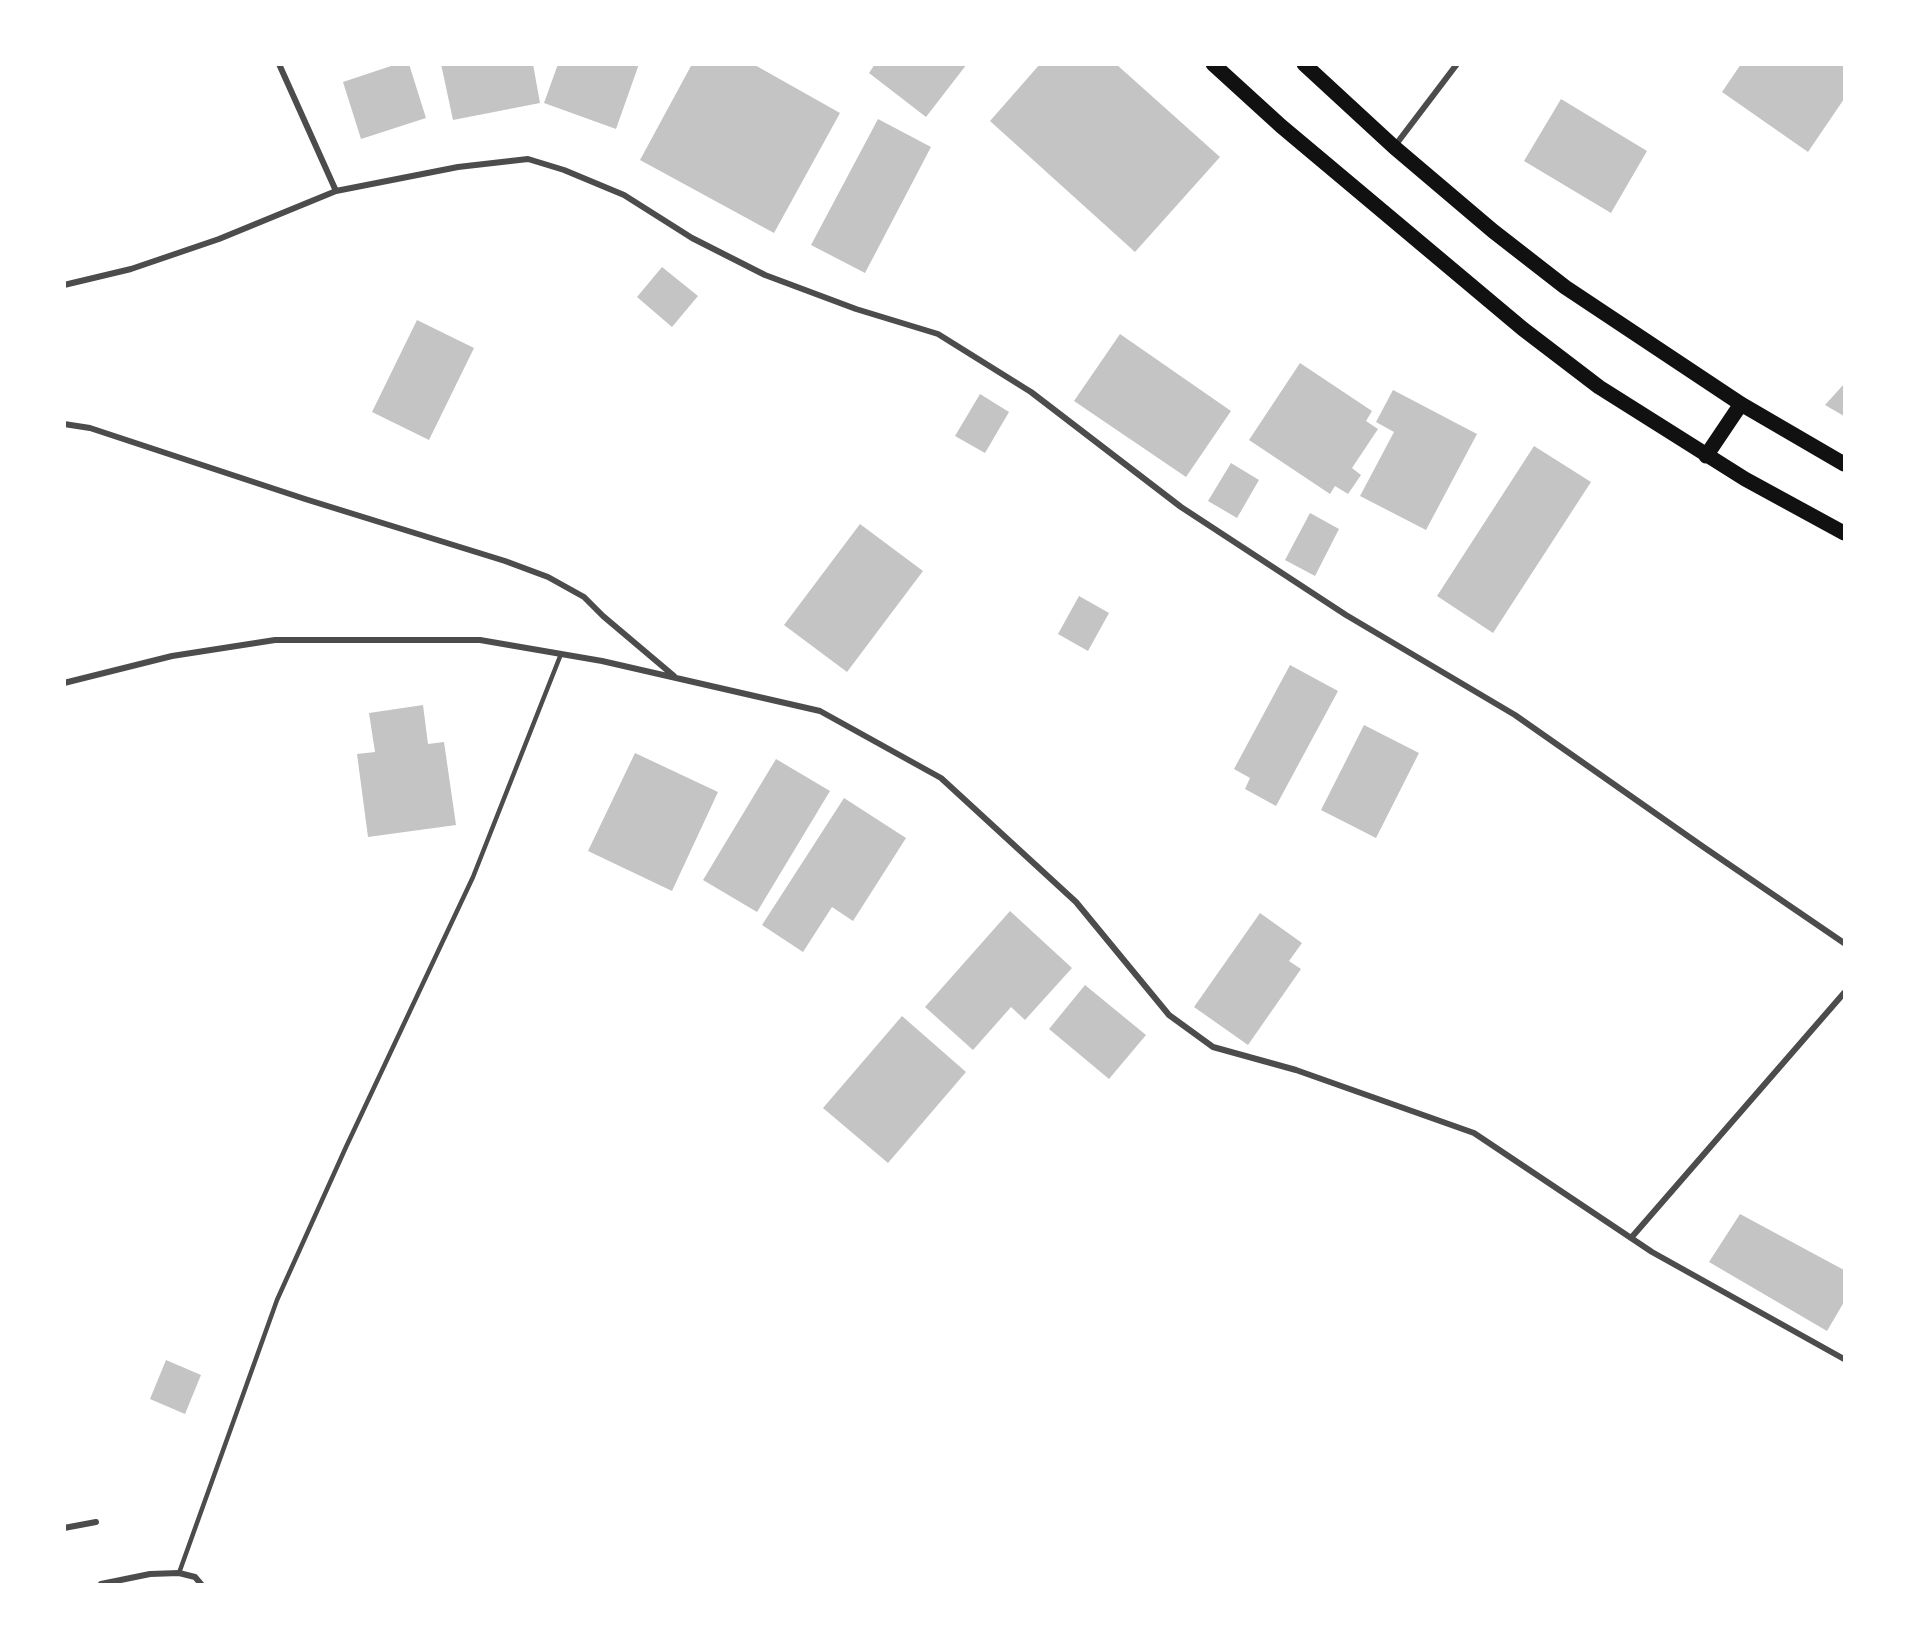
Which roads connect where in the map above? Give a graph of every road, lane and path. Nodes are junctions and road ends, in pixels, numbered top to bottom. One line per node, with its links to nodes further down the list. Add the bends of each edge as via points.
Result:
1 (279, 64): 6 (street)
2 (1213, 64): 10 (main road, via 1523,330 1599,387)
3 (1304, 64): 5 (main road)
4 (1457, 64): 5 (street)
5 (1394, 147): 8 (main road, via 1565,287)
6 (336, 191): 7 (street, via 130,270); 16 (street, via 458,167 528,159 624,195 692,238 765,274 856,309 938,334 1031,392 1181,507 1346,615 1515,715)
7 (64, 285)
8 (1741, 404): 10 (main road); 11 (main road)
9 (64, 424): 14 (street, via 90,428 548,577 584,597)
10 (1706, 456): 12 (main road)
11 (1845, 464)
12 (1845, 533)
13 (561, 654): 14 (street); 15 (street, via 480,640 275,640 172,656); 22 (lane, via 473,877 277,1300)
14 (676, 678): 18 (street, via 820,711 941,778 1076,902 1169,1014 1213,1047 1296,1070 1474,1133)
15 (64, 683)
16 (1845, 942)
17 (1845, 993): 18 (street)
18 (1631, 1238): 19 (street)
19 (1845, 1359)
20 (96, 1522): 21 (street)
21 (64, 1528)
22 (179, 1573): 23 (street, via 150,1574); 24 (street, via 195,1577)
23 (101, 1584)
24 (201, 1584)

